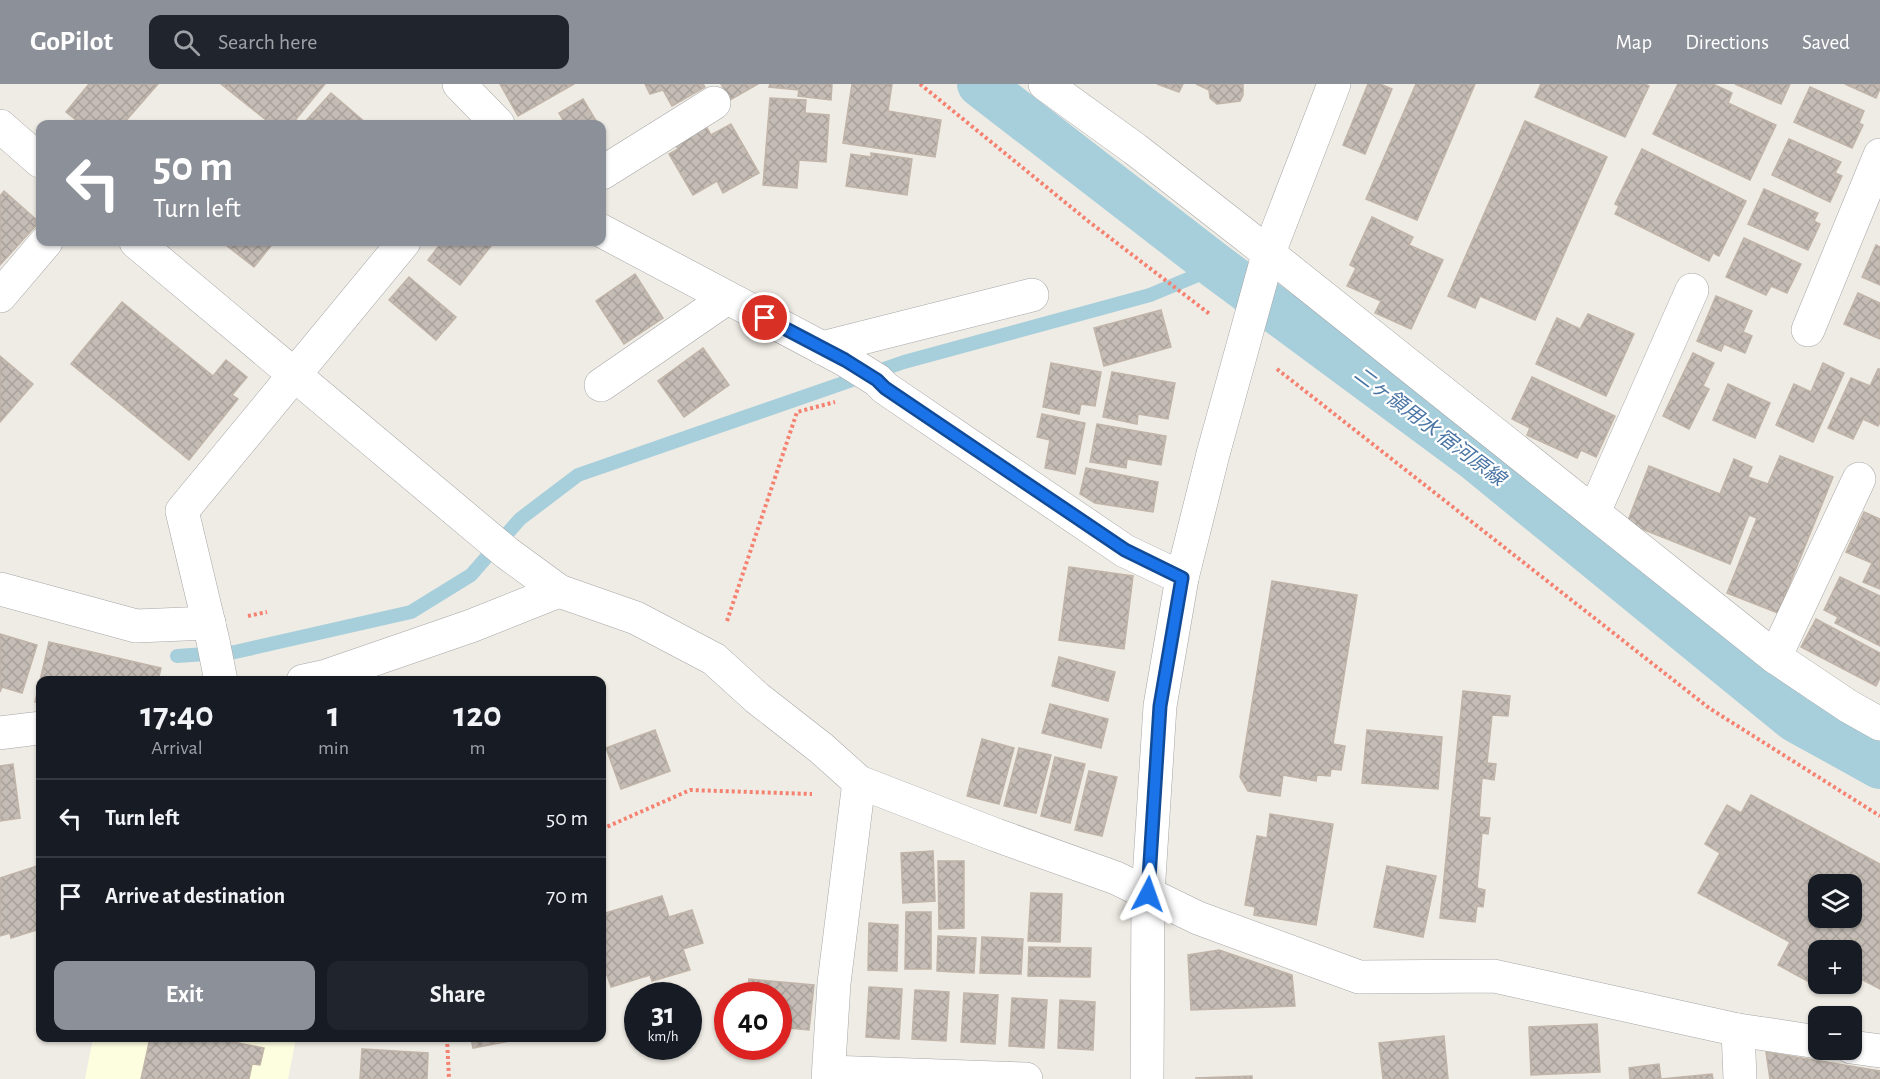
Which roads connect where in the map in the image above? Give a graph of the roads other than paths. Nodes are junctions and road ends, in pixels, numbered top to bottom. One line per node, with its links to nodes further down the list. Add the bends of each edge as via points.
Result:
1 (459, 84): 5 (street)
2 (1046, 84): 14 (street, via 1244,234)
3 (1334, 84): 14 (street)
4 (714, 104): 9 (street)
5 (494, 120)
6 (0, 126): 8 (street)
7 (1880, 155): 19 (street)
8 (36, 158)
9 (606, 171)
10 (606, 233): 18 (street)
11 (43, 246): 17 (street)
12 (141, 246): 21 (street)
13 (401, 246): 21 (street)
14 (1266, 263): 24 (street); 25 (street)
15 (1692, 290): 24 (street)
16 (1032, 295): 20 (street)
17 (0, 296)
18 (727, 298): 20 (street); 22 (street)
19 (1808, 330)
20 (834, 354): 25 (street, via 1125,550)
21 (293, 374): 27 (street); 28 (street, via 182,510)
22 (601, 385)
23 (1859, 479): 29 (street)
24 (1594, 512): 29 (street)
25 (1182, 578): 35 (street, via 1160,706)
26 (0, 589): 28 (street)
27 (559, 591): 30 (street); 34 (street, via 636,618 714,659)
28 (215, 651)
29 (1775, 657): 31 (street)
30 (326, 676)
31 (1880, 724)
32 (36, 728): 33 (street)
33 (0, 733)
34 (859, 782): 35 (street, via 1116,878); 40 (street, via 834,983)
35 (1148, 894): 36 (street, via 1198,918 1359,977 1494,976); 42 (street)
36 (1738, 1030): 37 (street); 43 (street)
37 (1808, 1040)
38 (1862, 1049): 39 (street)
39 (1880, 1051)
40 (829, 1076): 41 (street)
41 (1026, 1079)
42 (1147, 1079)
43 (1740, 1079)

